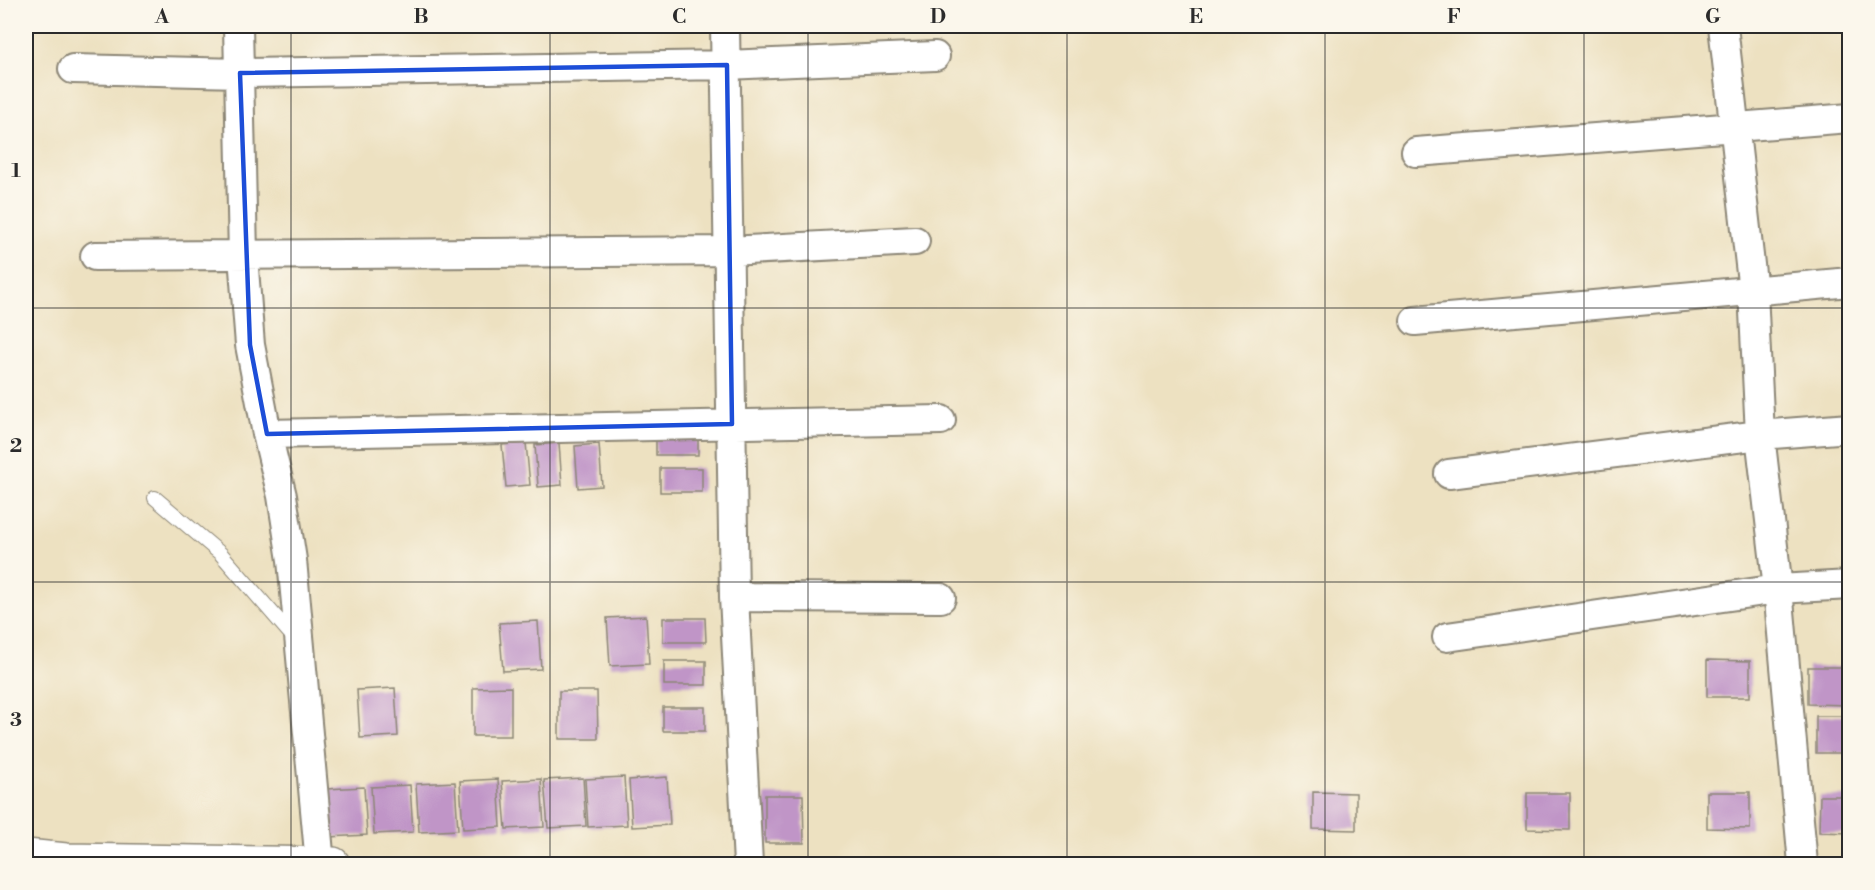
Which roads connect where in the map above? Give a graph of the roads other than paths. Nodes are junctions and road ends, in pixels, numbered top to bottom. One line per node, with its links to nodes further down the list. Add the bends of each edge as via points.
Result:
1 (238, 26): 7 (street)
2 (725, 26): 5 (street)
3 (1723, 26): 9 (street)
4 (935, 56): 5 (street)
5 (727, 65): 7 (street); 12 (street)
6 (73, 69): 7 (street)
7 (240, 73): 14 (street)
8 (1850, 118): 9 (street)
9 (1733, 127): 10 (street); 16 (street)
10 (1416, 152)
11 (915, 241): 12 (street)
12 (729, 251): 14 (street); 19 (street)
13 (95, 256): 14 (street)
14 (243, 256): 21 (street, via 250,345)
15 (1850, 282): 16 (street)
16 (1753, 291): 17 (street); 22 (street)
17 (1415, 321)
18 (941, 420): 19 (street)
19 (732, 424): 21 (street); 27 (street)
20 (1850, 428): 22 (street)
21 (267, 434): 30 (street, via 282,496)
22 (1760, 435): 23 (street); 26 (street)
23 (1449, 474)
24 (155, 498): 30 (lane, via 221,554)
25 (1850, 585): 26 (street)
26 (1778, 590): 29 (street); 35 (street)
27 (734, 597): 28 (street); 34 (street)
28 (941, 598)
29 (1446, 637)
30 (300, 644): 32 (street)
31 (31, 859): 32 (street)
32 (320, 864): 33 (street)
33 (333, 864)
34 (748, 864)
35 (1803, 864)

